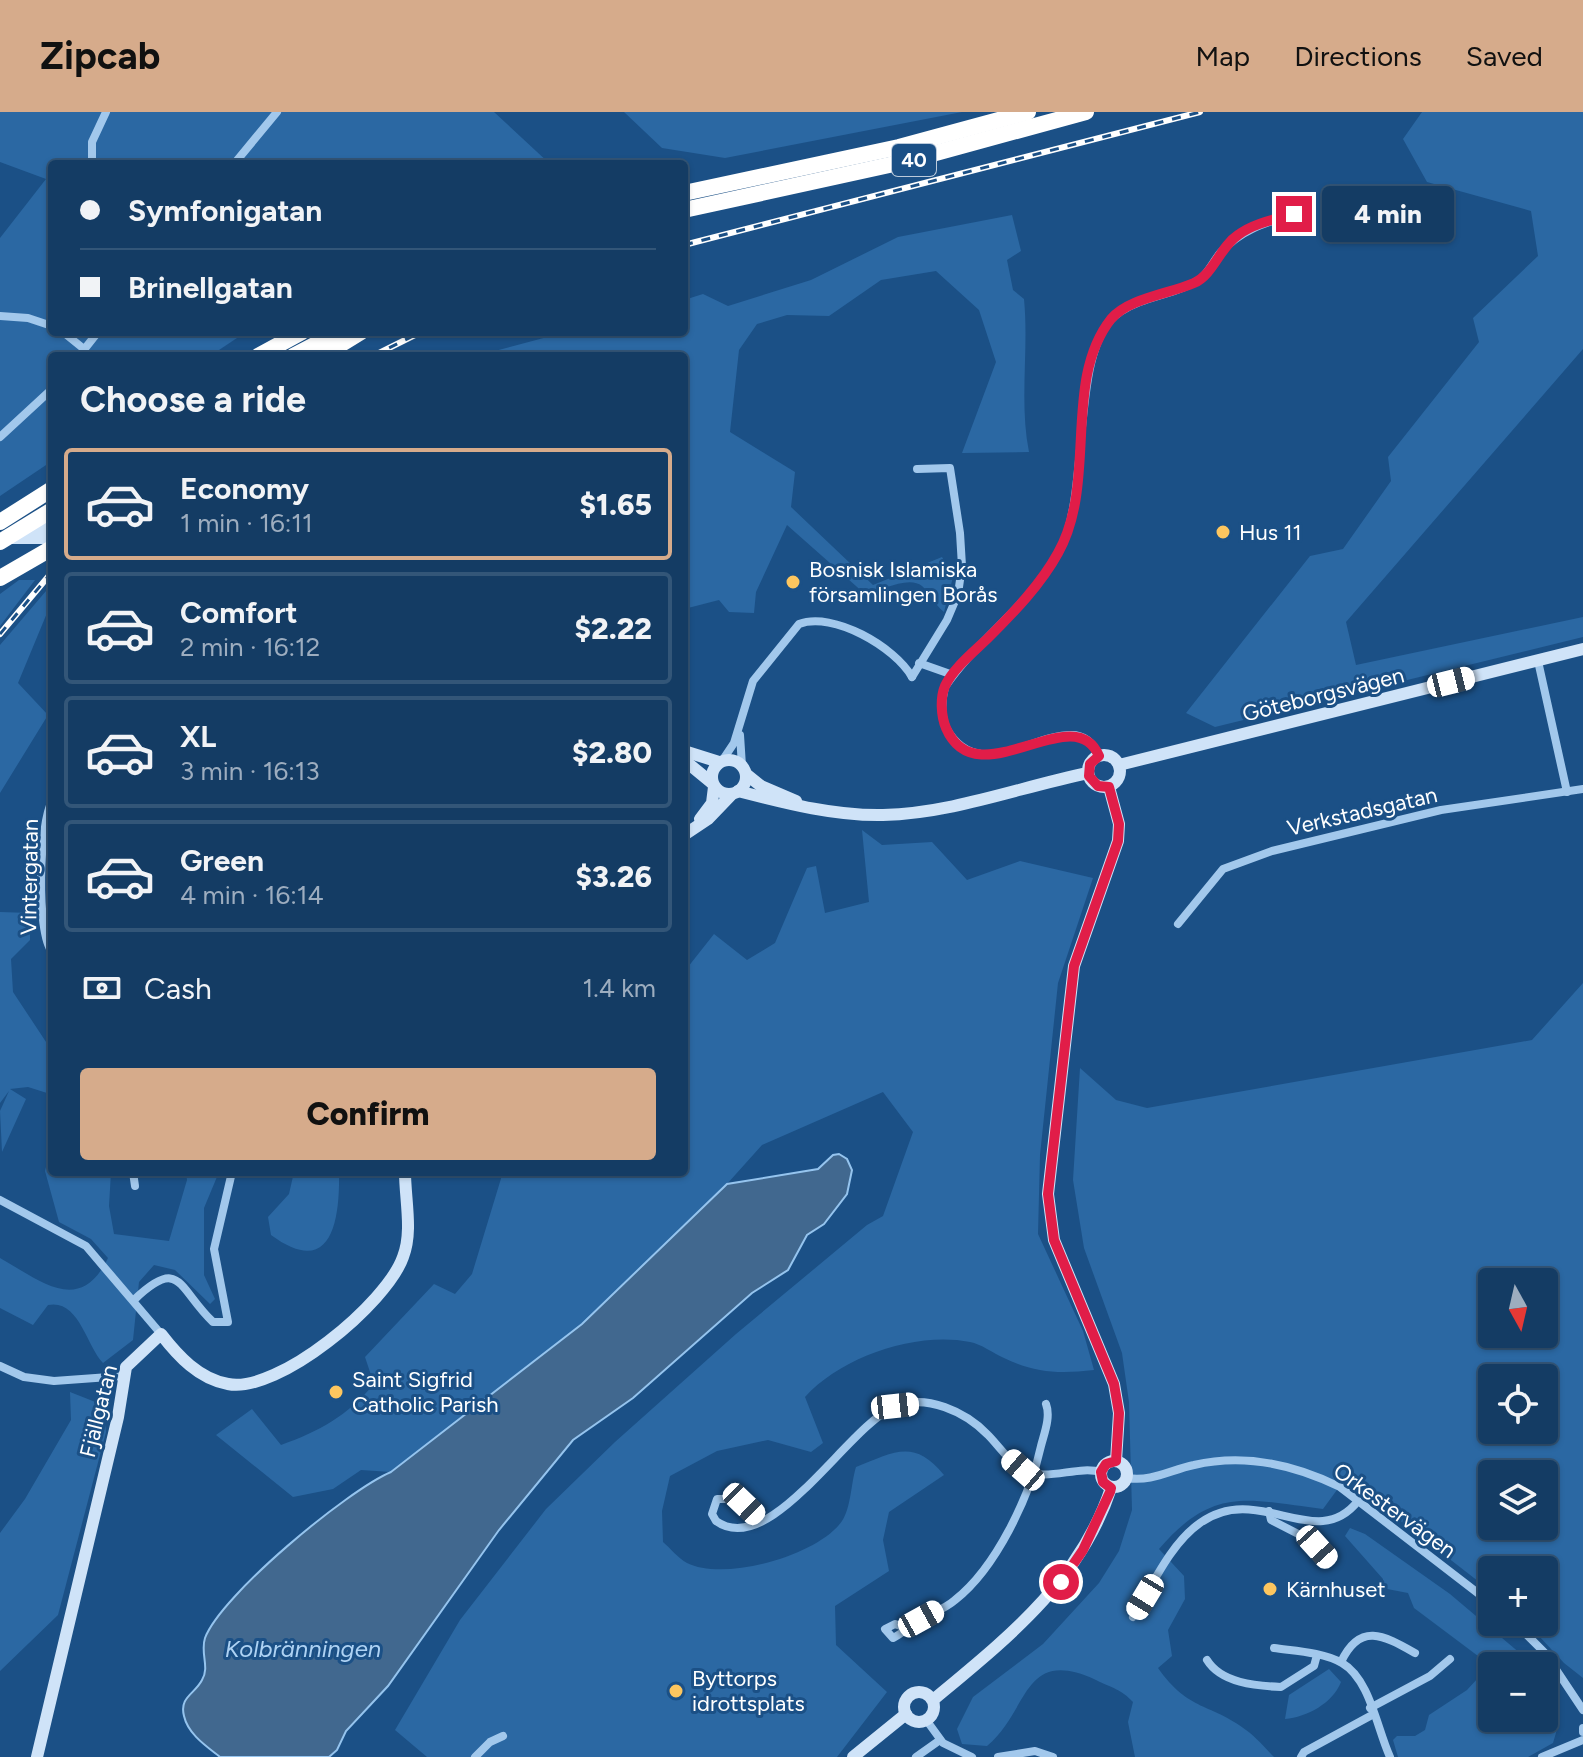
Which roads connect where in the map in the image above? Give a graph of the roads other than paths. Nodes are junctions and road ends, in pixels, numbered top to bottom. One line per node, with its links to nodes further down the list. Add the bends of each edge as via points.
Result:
1 (106, 112): 5 (street, via 92,142)
2 (277, 112): 6 (street)
3 (1028, 112): 7 (highway, 40, via 899,147)
4 (1086, 112): 8 (highway, 40, via 903,162)
5 (92, 160)
6 (237, 160)
7 (688, 192)
8 (688, 209)
9 (1294, 214): 36 (street, via 1236,236 1205,276 1111,320 1085,389 1076,508 1062,545 1041,579)
10 (0, 316): 11 (street)
11 (48, 325)
12 (67, 336): 17 (street)
13 (95, 336): 18 (street)
14 (295, 336): 19 (highway)
15 (331, 336): 20 (highway)
16 (354, 336): 21 (highway)
17 (81, 352)
18 (83, 352)
19 (265, 352)
20 (301, 352)
21 (328, 352)
22 (48, 393): 23 (street)
23 (0, 437)
24 (917, 469): 35 (street, via 950,468 962,566 955,603)
25 (48, 492): 27 (highway)
26 (48, 512): 30 (highway)
27 (0, 522)
28 (0, 528): 29 (street)
29 (48, 528)
30 (0, 540): 31 (street)
31 (48, 541): 32 (highway)
32 (0, 578)
33 (1583, 649): 34 (street, Göteborgsvägen)
34 (1538, 661): 42 (street, Göteborgsvägen); 48 (street)
35 (919, 663): 36 (street); 37 (street, via 912,677 904,663 842,628 799,624 753,681)
36 (953, 675): 39 (street, via 945,687 942,710 947,729 965,749 997,754 1070,735 1090,742)
37 (741, 725): 40 (street); 43 (street)
38 (688, 752): 40 (street)
39 (1099, 756): 42 (street, via 1113,757); 44 (street, via 1091,761)
40 (721, 762): 43 (street, via 733,760); 45 (street, via 712,772)
41 (688, 763): 45 (street)
42 (1119, 765): 46 (street, via 1118,779)
43 (744, 770): 49 (street, via 745,782); 50 (street, via 761,786)
44 (1088, 773): 46 (street, via 1095,785); 50 (street, via 909,813 859,814)
45 (713, 785): 49 (street, via 724,794); 52 (street, via 712,803)
46 (1109, 787): 65 (street, via 1118,841 1074,966 1048,1194 1054,1240 1114,1384 1119,1413)
47 (1583, 789): 48 (street, Verkstadsgatan)
48 (1567, 792): 53 (street, Verkstadsgatan, via 1441,810 1272,851 1223,869)
49 (735, 793): 50 (street); 52 (street)
50 (810, 807)
51 (48, 813): 54 (street, Vintergatan, via 43,930)
52 (688, 832)
53 (1178, 924)
54 (48, 942)
55 (134, 1176): 58 (street)
56 (231, 1176): 60 (street, via 214,1249 228,1322 213,1322 179,1283 167,1277)
57 (405, 1176): 61 (street, via 407,1234 402,1261 357,1314 287,1369 256,1384 228,1385 200,1373)
58 (135, 1186)
59 (0, 1200): 60 (street, via 86,1246)
60 (134, 1300): 61 (street)
61 (161, 1334): 63 (street, Fjällgatan, via 133,1357)
62 (0, 1366): 63 (street, via 24,1377 54,1381)
63 (123, 1376): 93 (street, Fjällgatan, via 118,1417)
64 (1046, 1404): 67 (street)
65 (1116, 1461): 66 (street); 68 (street, via 1124,1466)
66 (1101, 1472): 67 (street); 69 (street)
67 (1034, 1473): 72 (street, via 1023,1470 970,1419 944,1406 895,1406 857,1435 806,1489); 76 (street, via 1011,1524 972,1582 955,1601)
68 (1127, 1478): 69 (street); 70 (street, Orkestervägen, via 1150,1478 1223,1461 1273,1462 1312,1474)
69 (1111, 1488): 84 (street, via 1092,1533 1061,1582 1003,1644)
70 (1358, 1501): 71 (street, via 1343,1516 1320,1524); 74 (street, Orkestervägen)
71 (1269, 1511): 73 (street, via 1271,1520 1306,1538); 75 (street, via 1234,1509 1199,1523 1177,1547)
72 (762, 1521): 72 (street, via 735,1499 717,1499 713,1505 716,1521 725,1528 745,1530)
73 (1328, 1559)
74 (1478, 1593)
75 (1133, 1617)
76 (906, 1628)
77 (1528, 1636): 85 (street)
78 (1274, 1648): 80 (street)
79 (1415, 1653): 83 (street, via 1376,1635 1365,1636 1348,1648)
80 (1317, 1655): 82 (street, via 1314,1666 1281,1687 1220,1675); 83 (street)
81 (1450, 1659): 86 (street)
82 (1207, 1660)
83 (1341, 1662): 86 (street, via 1358,1680)
84 (933, 1700): 87 (street, via 924,1693 911,1695); 88 (street, via 934,1712)
85 (1583, 1710)
86 (1371, 1711): 99 (street); 100 (street)
87 (906, 1714): 88 (street, via 916,1722); 94 (street)
88 (927, 1721): 90 (street)
89 (503, 1736): 92 (street)
90 (940, 1740): 95 (street); 96 (street)
91 (1583, 1740): 101 (street)
92 (479, 1755)
93 (37, 1757)
94 (853, 1757)
95 (916, 1757)
96 (972, 1757)
97 (998, 1757): 98 (street, via 1035,1751)
98 (1053, 1757)
99 (1301, 1757)
100 (1390, 1757)
101 (1542, 1757)

